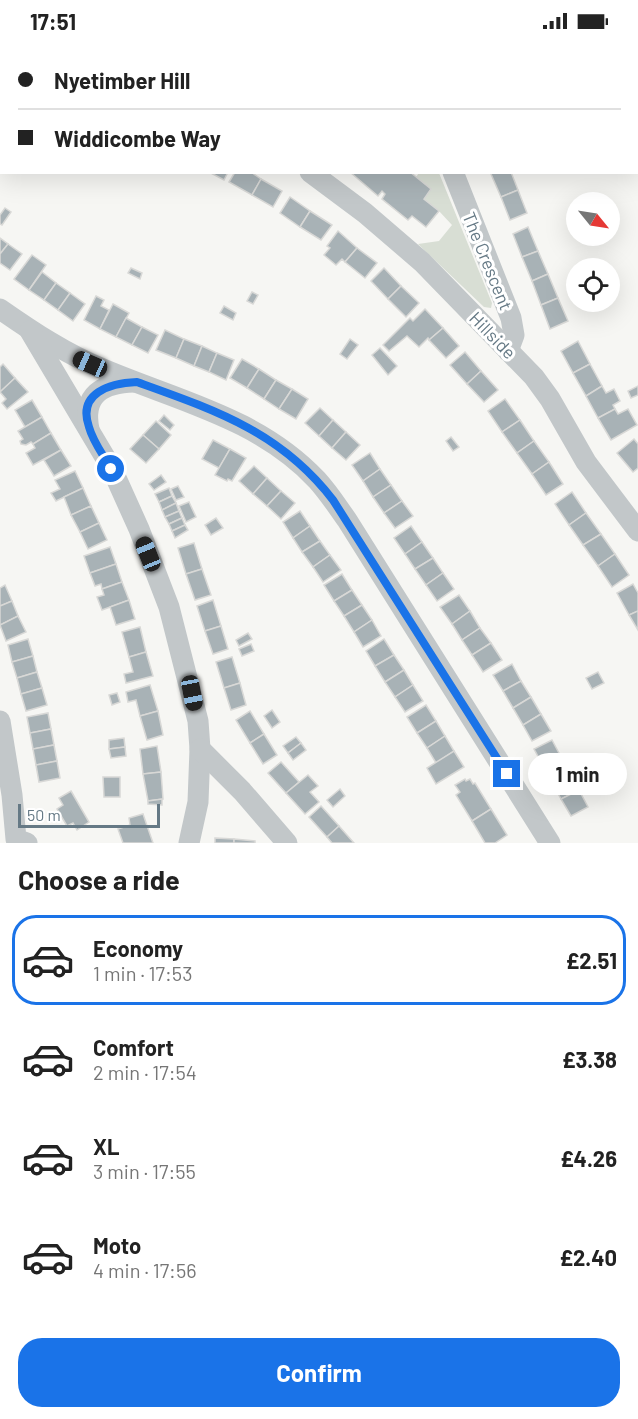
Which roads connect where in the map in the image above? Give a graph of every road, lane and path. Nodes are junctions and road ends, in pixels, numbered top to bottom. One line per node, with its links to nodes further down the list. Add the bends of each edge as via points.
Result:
1 (313, 174): 5 (street, Hillside, via 422,262)
2 (454, 174): 5 (street, The Crescent, via 511,318 514,335)
3 (0, 309): 4 (street)
4 (28, 328): 6 (street, via 78,358); 7 (street)
5 (508, 351): 8 (street, Hillside, via 550,399 586,462)
6 (137, 382): 7 (street, via 111,385 96,394 87,410); 16 (street, via 246,426 280,446 318,481)
7 (89, 429): 10 (street, via 124,496 170,608 192,693)
8 (638, 531)
9 (0, 721): 11 (street)
10 (200, 749): 14 (street, via 198,802); 15 (street)
11 (6, 754): 12 (street, via 6,778); 13 (street)
12 (0, 794)
13 (15, 839)
14 (189, 843)
15 (287, 843)
16 (550, 843)

